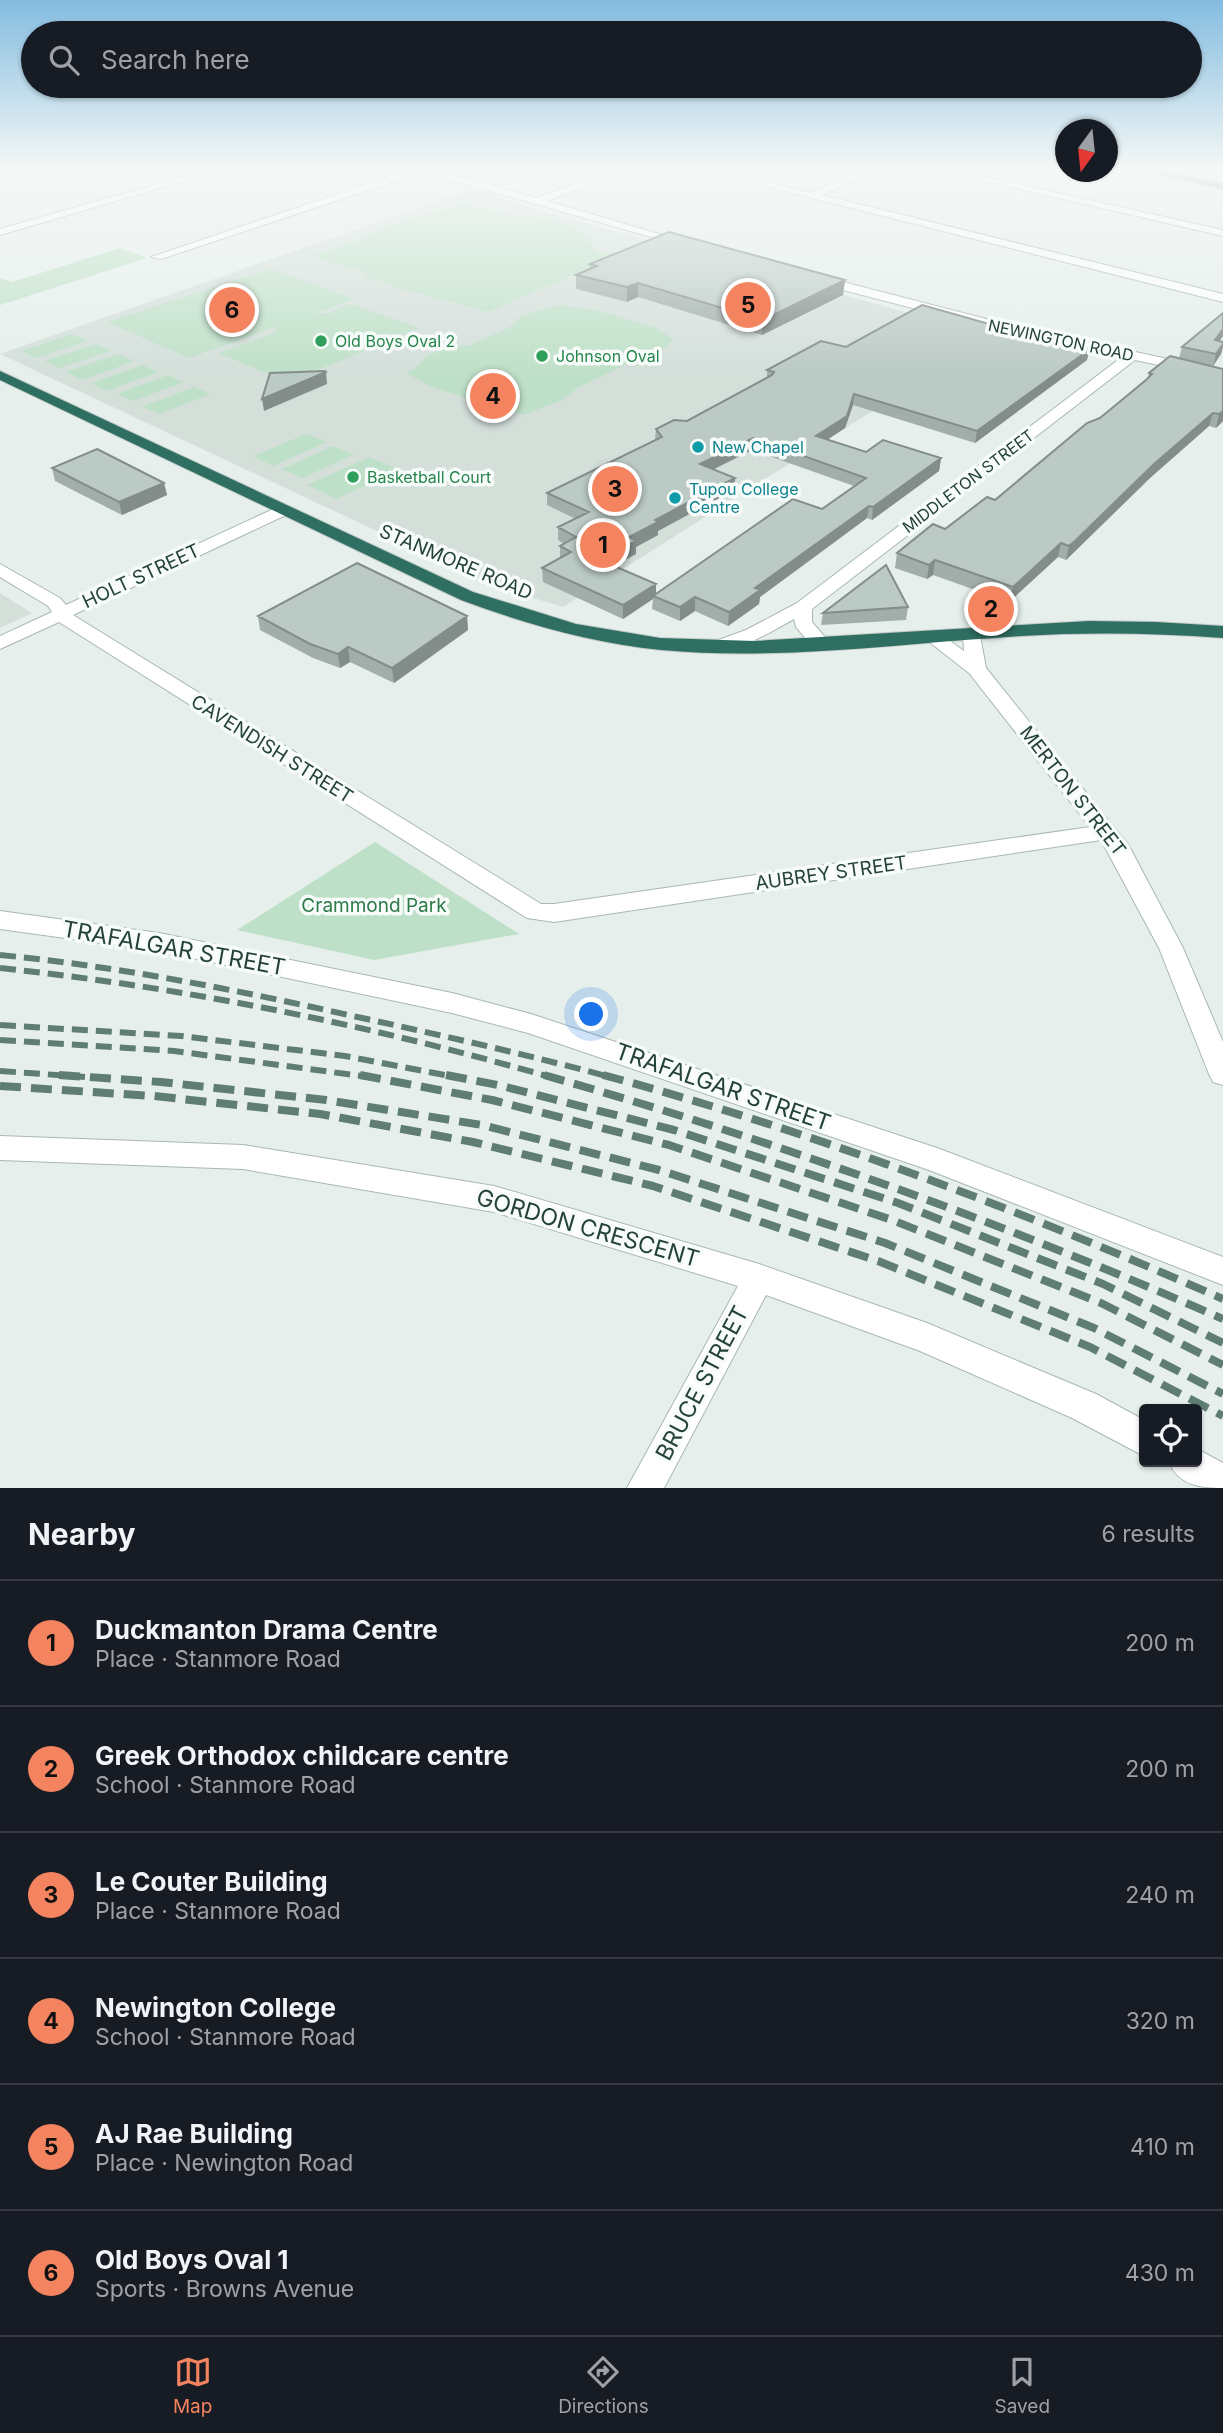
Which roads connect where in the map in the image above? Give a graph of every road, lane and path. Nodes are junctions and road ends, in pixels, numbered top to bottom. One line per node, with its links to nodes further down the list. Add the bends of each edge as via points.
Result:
1 (218, 236): 5 (street)
2 (660, 236): 4 (street)
3 (975, 236): 7 (street)
4 (697, 247)
5 (157, 257)
6 (802, 275): 8 (street, NEWINGTON ROAD, via 1001,327)
7 (1223, 298)
8 (1133, 355): 10 (street, NEWINGTON ROAD); 13 (street, MIDDLETON STREET)
9 (0, 375): 11 (highway, STANMORE ROAD)
10 (1223, 375)
11 (282, 510): 14 (street, HOLT STREET); 20 (highway, STANMORE ROAD, via 467,596 524,617 611,638)
12 (0, 569): 14 (street, CAVENDISH STREET, via 54,602)
13 (803, 607): 19 (street, via 803,623); 20 (street, MIDDLETON STREET)
14 (63, 613): 18 (street, HOLT STREET); 23 (street, CAVENDISH STREET, via 68,621 524,907)
15 (1223, 632): 16 (highway, STANMORE ROAD, via 1107,625)
16 (972, 634): 17 (highway, STANMORE ROAD); 21 (street)
17 (932, 637): 19 (highway, STANMORE ROAD); 21 (street, MERTON STREET)
18 (0, 643)
19 (820, 643): 20 (highway, STANMORE ROAD)
20 (718, 647)
21 (976, 669): 22 (street, MERTON STREET)
22 (1107, 832): 23 (street, AUBREY STREET); 25 (street, MERTON STREET, via 1129,864 1171,948)
23 (554, 914)
24 (0, 920): 27 (street, TRAFALGAR STREET, via 159,942 531,1024 937,1160)
25 (1223, 1074)
26 (0, 1147): 28 (street, GORDON CRESCENT, via 243,1157 481,1197)
27 (1223, 1271)
28 (759, 1278): 29 (street, GORDON CRESCENT, via 927,1338 1084,1406); 32 (street, BRUCE STREET)
29 (1139, 1436)
30 (1194, 1467): 31 (street)
31 (1223, 1482)
32 (645, 1488)

